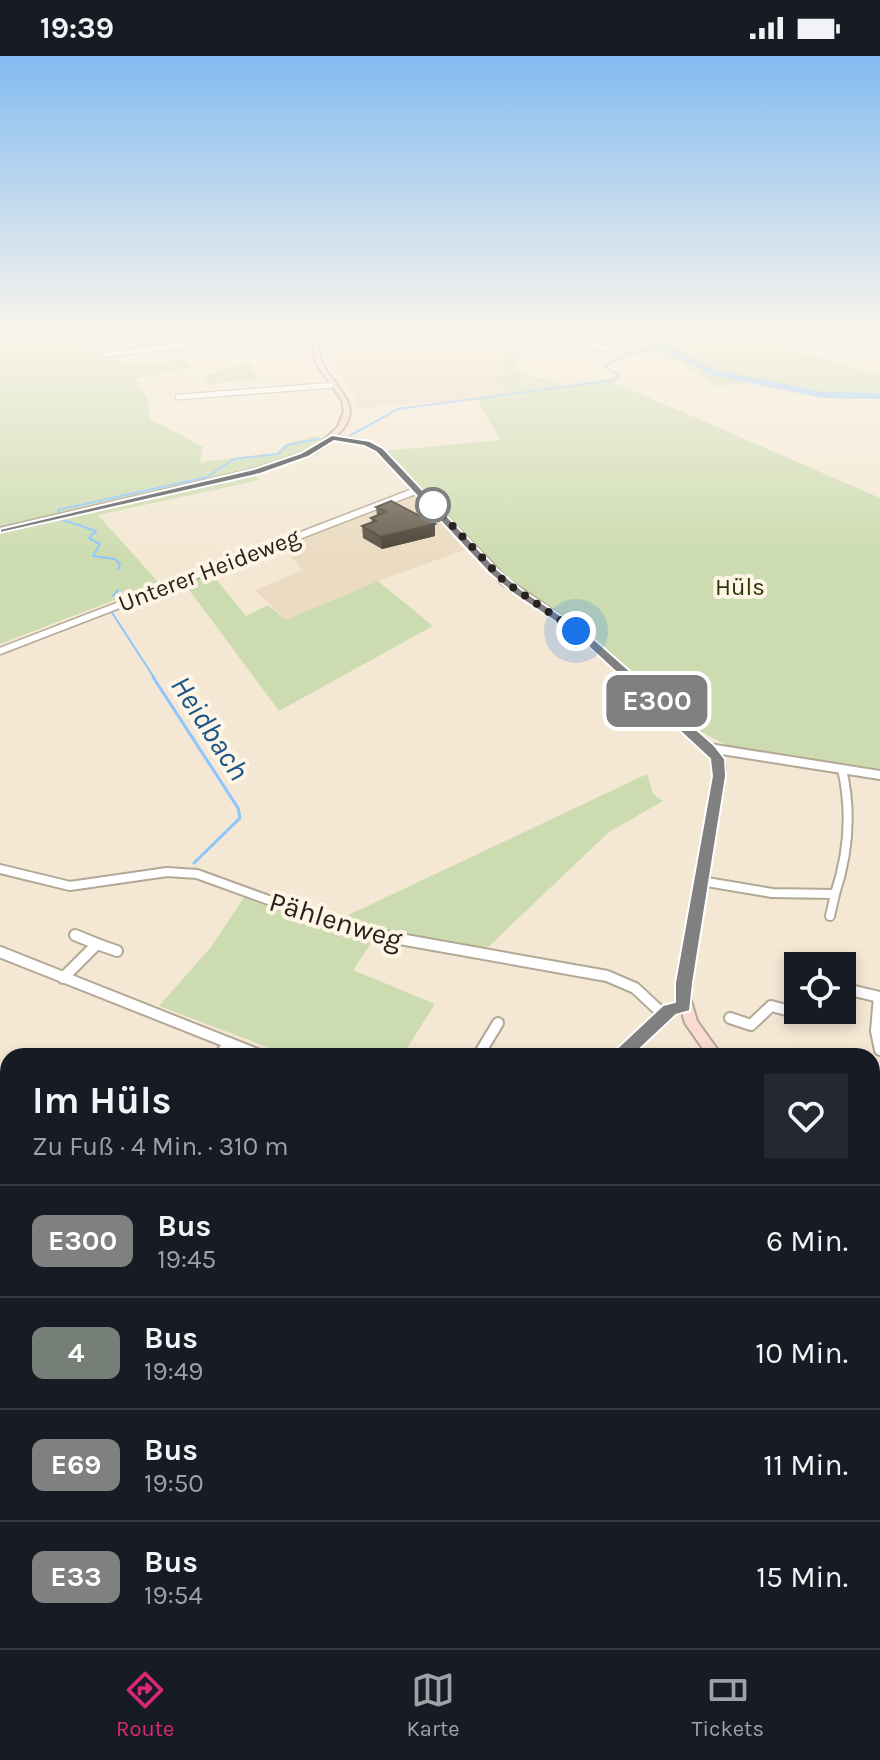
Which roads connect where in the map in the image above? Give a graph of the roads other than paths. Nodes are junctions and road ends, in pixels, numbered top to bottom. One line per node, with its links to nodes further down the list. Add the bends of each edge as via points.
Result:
1 (345, 407): 2 (main road, via 344,424)
2 (332, 437): 3 (main road, via 376,448); 4 (main road, via 314,451 276,466)
3 (418, 490): 5 (street, Unterer Heideweg); 6 (main road, via 504,581 582,635)
4 (0, 530)
5 (0, 651)
6 (709, 748): 7 (street); 10 (main road, via 720,767)
7 (842, 769): 8 (street); 11 (street, via 850,827)
8 (880, 775)
9 (0, 869): 21 (street, Pählenweg, via 70,885 155,873 197,874 355,931 607,976 635,988)
10 (701, 881): 11 (street, via 772,893); 19 (main road)
11 (835, 894): 12 (street)
12 (830, 916)
13 (75, 935): 14 (street)
14 (97, 944): 15 (street); 17 (street)
15 (117, 951)
16 (0, 952): 17 (street)
17 (63, 978): 24 (street)
18 (856, 991): 30 (street, via 879,997)
19 (684, 1006): 21 (street); 29 (main road)
20 (784, 1009): 22 (street, via 771,1006 751,1025)
21 (664, 1015): 28 (street)
22 (730, 1018)
23 (498, 1023): 27 (street)
24 (229, 1043): 25 (street); 26 (street)
25 (225, 1048)
26 (242, 1048)
27 (483, 1048)
28 (629, 1048)
29 (708, 1048)
30 (880, 1048)

